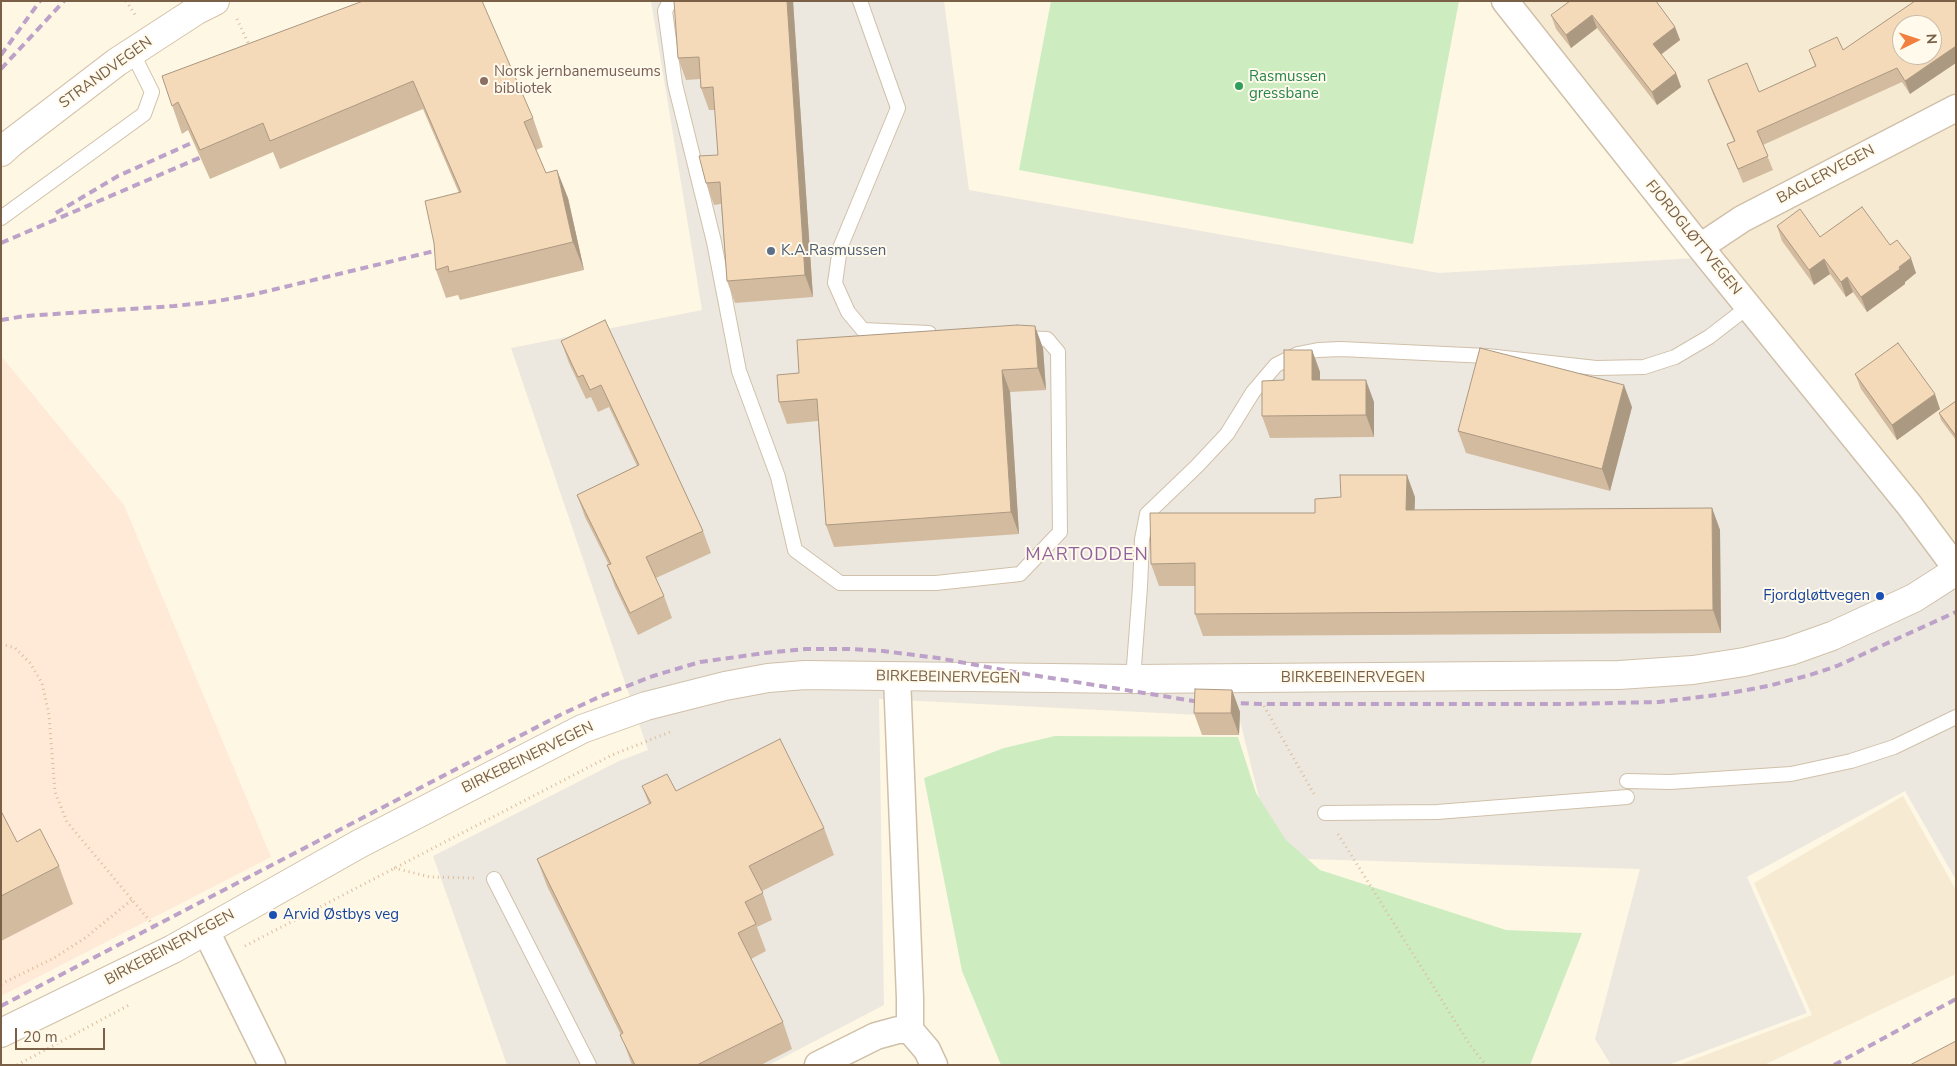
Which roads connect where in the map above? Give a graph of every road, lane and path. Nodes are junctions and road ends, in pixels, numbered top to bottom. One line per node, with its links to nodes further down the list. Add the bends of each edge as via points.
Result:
1 (126, 1): 6 (path)
2 (215, 1): 8 (street, STRANDVEGEN)
3 (670, 1): 16 (lane, via 665,11 674,84 714,242 739,371 778,477 795,550 840,583 936,583 1020,574 1060,532 1060,384 1058,352 1047,339)
4 (860, 1): 15 (lane, via 898,108 840,248 835,283 848,312 863,330)
5 (1505, 1): 13 (street, FJORDGLØTTVEGEN)
6 (136, 16)
7 (237, 18): 9 (path)
8 (132, 52): 11 (street, STRANDVEGEN); 12 (lane, via 152,92 144,114)
9 (252, 53)
10 (1956, 108): 13 (street, BAGLERVEGEN, via 1742,219)
11 (1, 152)
12 (1, 218)
13 (1700, 247): 14 (street, FJORDGLØTTVEGEN)
14 (1748, 307): 17 (street, FJORDGLØTTVEGEN); 21 (lane, via 1709,337 1675,357 1644,367 1596,368 1487,356 1342,349 1298,354 1276,365 1253,392 1227,434 1147,514 1142,539)
15 (939, 334)
16 (1007, 337)
17 (1956, 569): 20 (street, BIRKEBEINERVEGEN, via 1914,598 1832,636 1762,657 1693,670 1619,676)
18 (1, 644): 29 (path, via 15,648 30,663 42,683 49,715 55,792 67,822)
19 (897, 677): 21 (street, BIRKEBEINERVEGEN); 30 (street, BIRKEBEINERVEGEN, via 805,675 757,679 646,706 582,729 359,844); 35 (street)
20 (1257, 678): 21 (street, BIRKEBEINERVEGEN); 26 (path, via 1263,704)
21 (1133, 679)
22 (1956, 717): 24 (lane, via 1894,747 1851,761 1791,774)
23 (679, 729): 27 (path, via 612,755)
24 (1627, 782)
25 (1627, 797): 26 (lane, via 1437,812)
26 (1325, 813): 42 (path, via 1470,1045)
27 (394, 868): 28 (path, via 430,877); 32 (path)
28 (494, 879): 39 (lane)
29 (132, 899): 31 (path); 33 (path, via 85,938 54,958)
30 (206, 931): 36 (street, BIRKEBEINERVEGEN); 38 (street)
31 (158, 932)
32 (242, 948)
33 (1, 984)
34 (138, 1001): 37 (path)
35 (910, 1030): 40 (street, via 876,1036); 41 (street, via 927,1050)
36 (1, 1033)
37 (17, 1065)
38 (272, 1065)
39 (589, 1065)
40 (818, 1065)
41 (934, 1065)
42 (1486, 1065)

